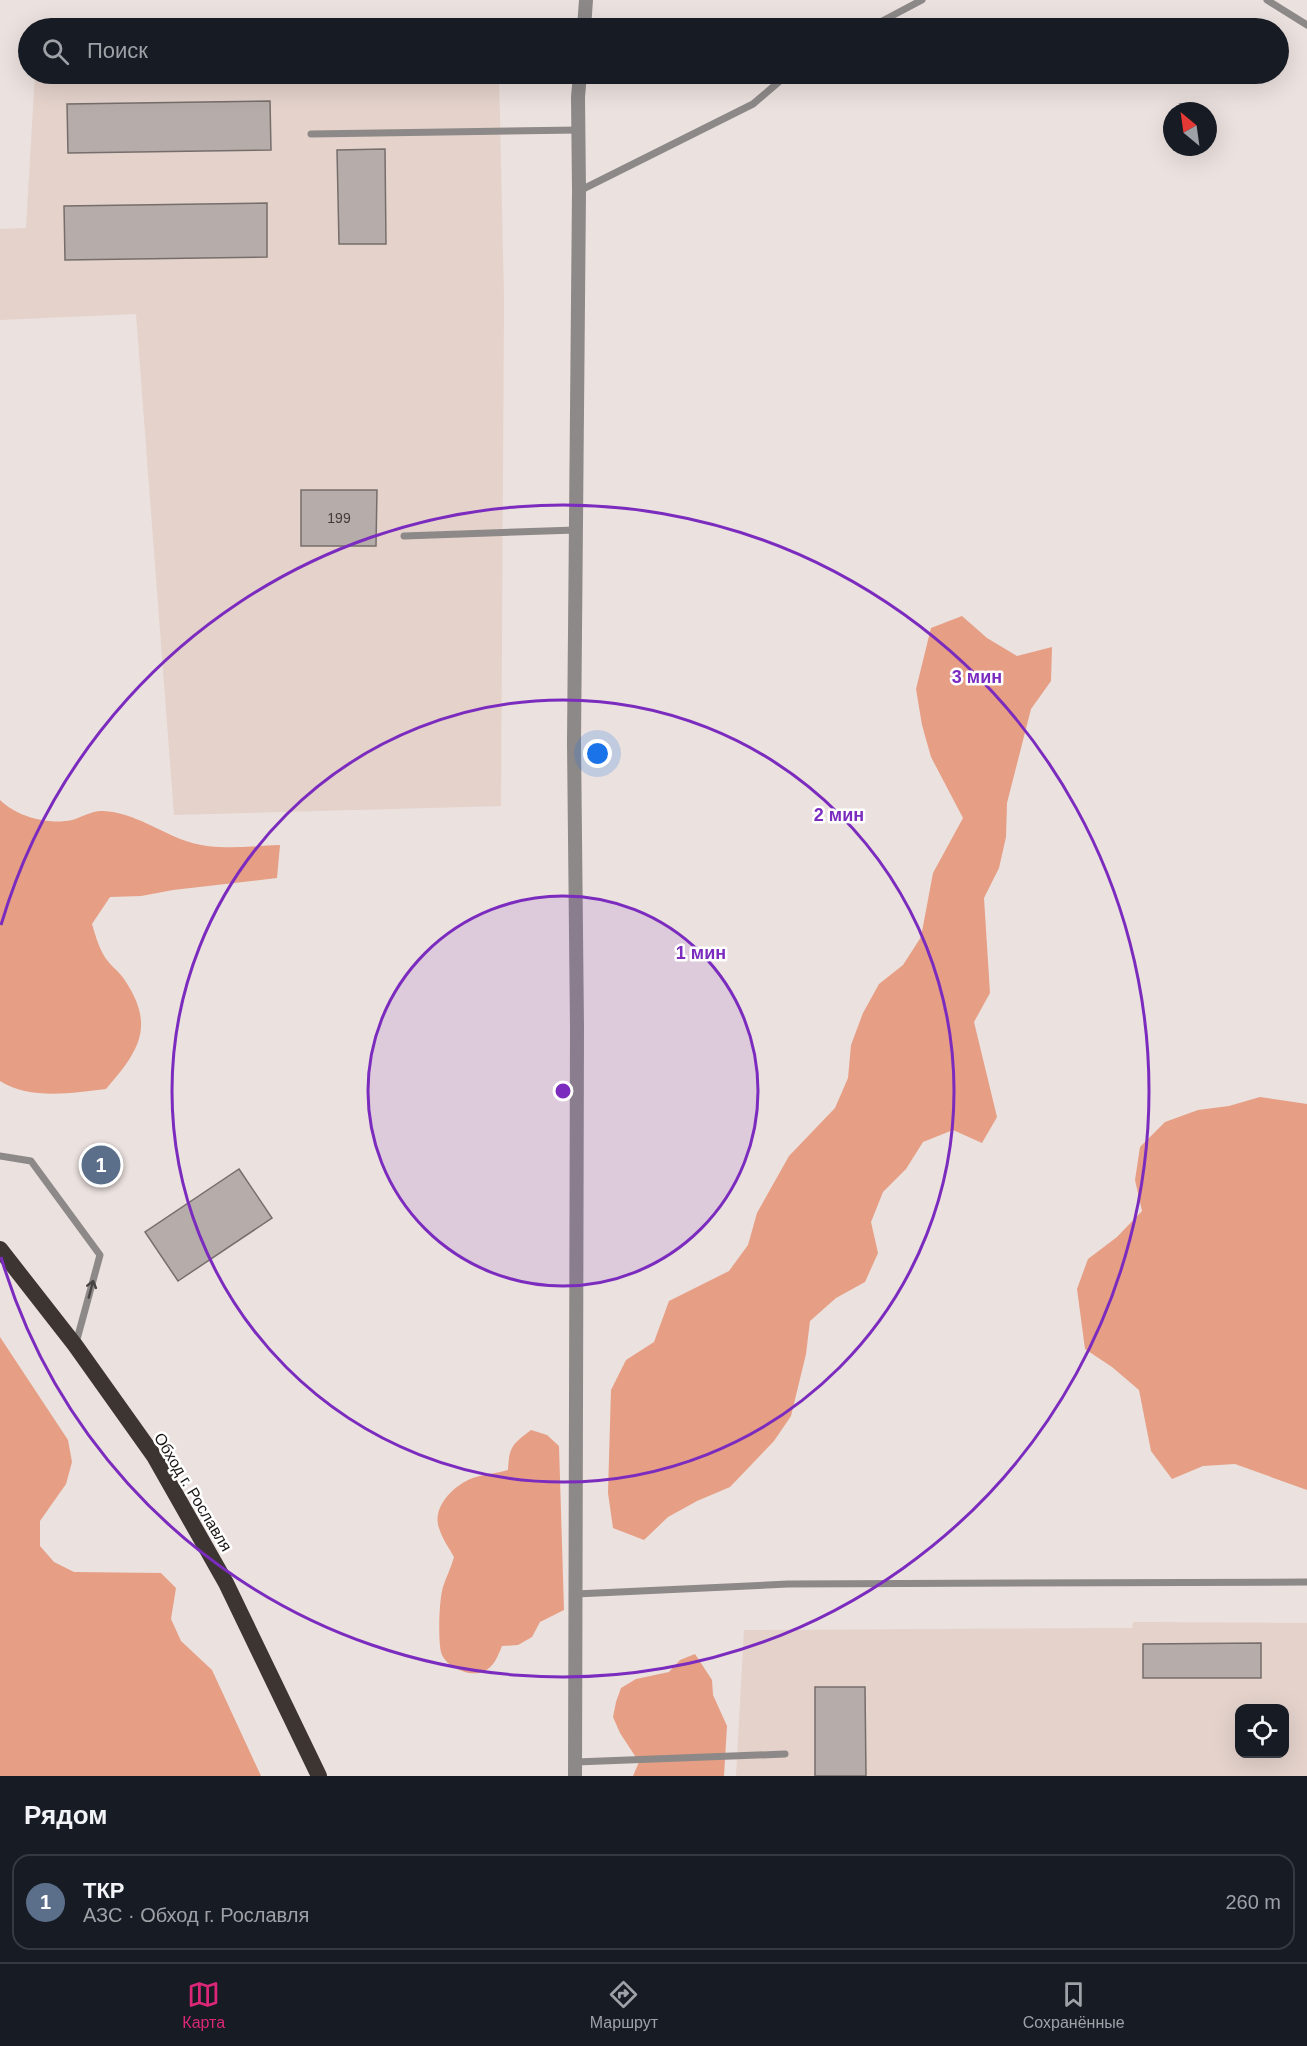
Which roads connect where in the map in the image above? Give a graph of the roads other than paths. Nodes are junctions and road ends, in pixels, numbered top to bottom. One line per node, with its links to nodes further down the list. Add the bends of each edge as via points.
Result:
1 (586, 0): 4 (street)
2 (922, 0): 5 (lane)
3 (1267, 0): 6 (lane)
4 (585, 18)
5 (888, 18)
6 (1307, 25)
7 (580, 84): 9 (street)
8 (776, 84): 11 (lane, via 753,104)
9 (578, 130): 10 (lane); 11 (street)
10 (311, 134)
11 (579, 190): 12 (street)
12 (576, 530): 13 (lane); 18 (street)
13 (404, 536)
14 (0, 1156): 16 (lane, one-way to 14, via 100,1255 31,1161)
15 (0, 1249): 16 (highway, Обход г. Рославля)
16 (75, 1345): 21 (highway, Обход г. Рославля, via 154,1456 226,1583)
17 (1307, 1582): 18 (lane, via 788,1584)
18 (576, 1594): 20 (street)
19 (784, 1754): 20 (lane)
20 (576, 1762): 22 (street)
21 (319, 1776)
22 (575, 1776)

